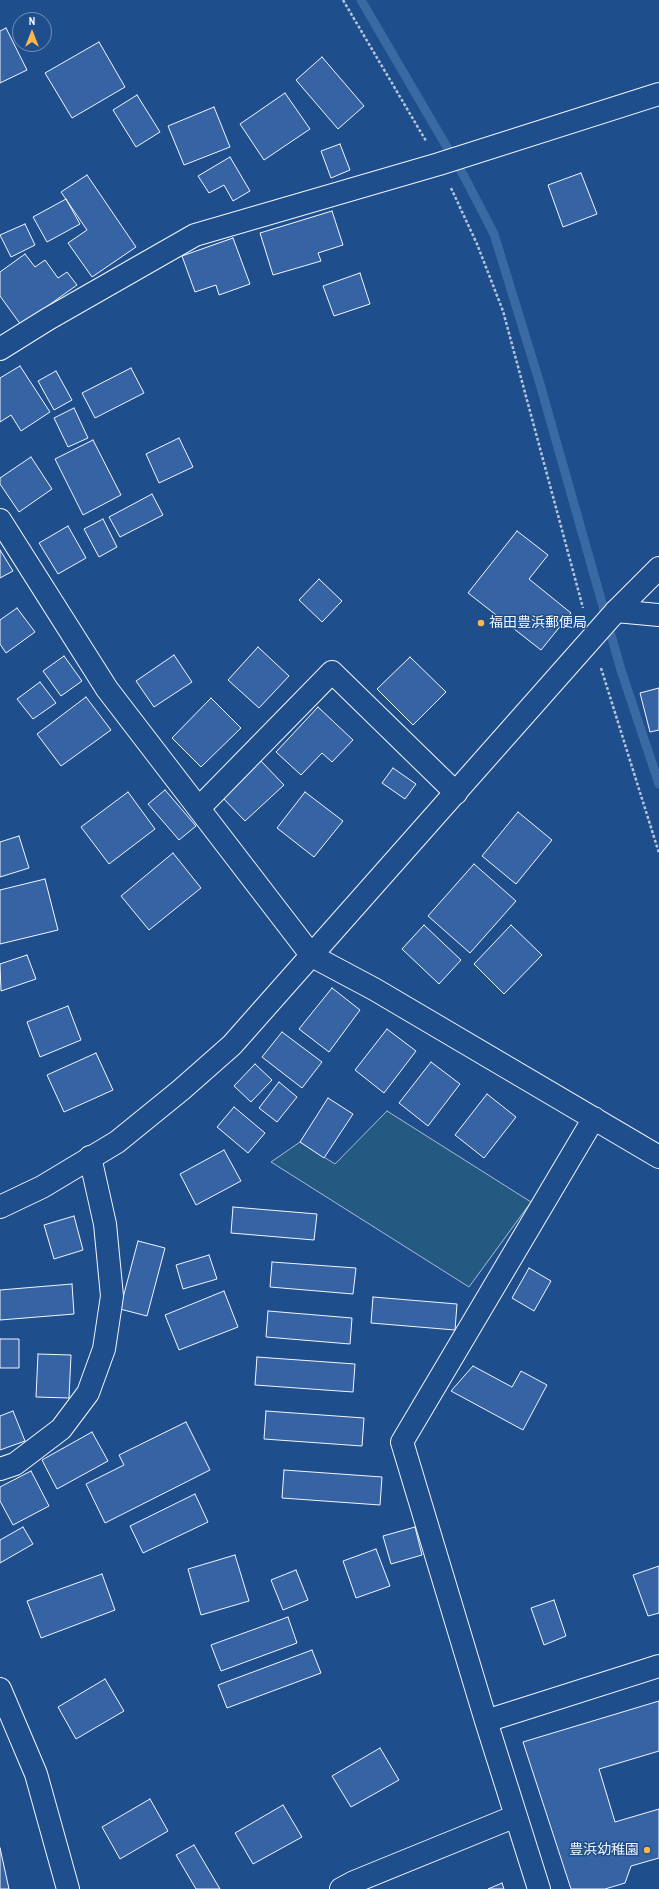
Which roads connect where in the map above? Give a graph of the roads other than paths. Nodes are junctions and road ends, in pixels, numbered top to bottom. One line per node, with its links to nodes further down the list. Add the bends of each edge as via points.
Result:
1 (659, 94): 2 (street, via 439,164 195,235)
2 (0, 349)
3 (0, 520): 8 (street, via 107,689)
4 (659, 568): 5 (street)
5 (616, 611): 6 (street); 7 (street)
6 (659, 615)
7 (456, 793): 8 (street, via 332,672); 9 (street)
8 (199, 808): 9 (street)
9 (312, 956): 10 (street, via 374,989); 12 (street, via 232,1044 117,1142)
10 (594, 1118): 11 (street); 17 (street, via 402,1442)
11 (653, 1148)
12 (90, 1157): 13 (street, via 42,1187); 14 (street, via 106,1224 112,1296 104,1349 88,1393 61,1429 15,1464)
13 (0, 1207)
14 (0, 1469)
15 (659, 1666): 17 (street)
16 (0, 1689): 19 (street, via 36,1774)
17 (486, 1721): 18 (street)
18 (516, 1816): 20 (street); 21 (street)
19 (68, 1889)
20 (341, 1889)
21 (539, 1889)

